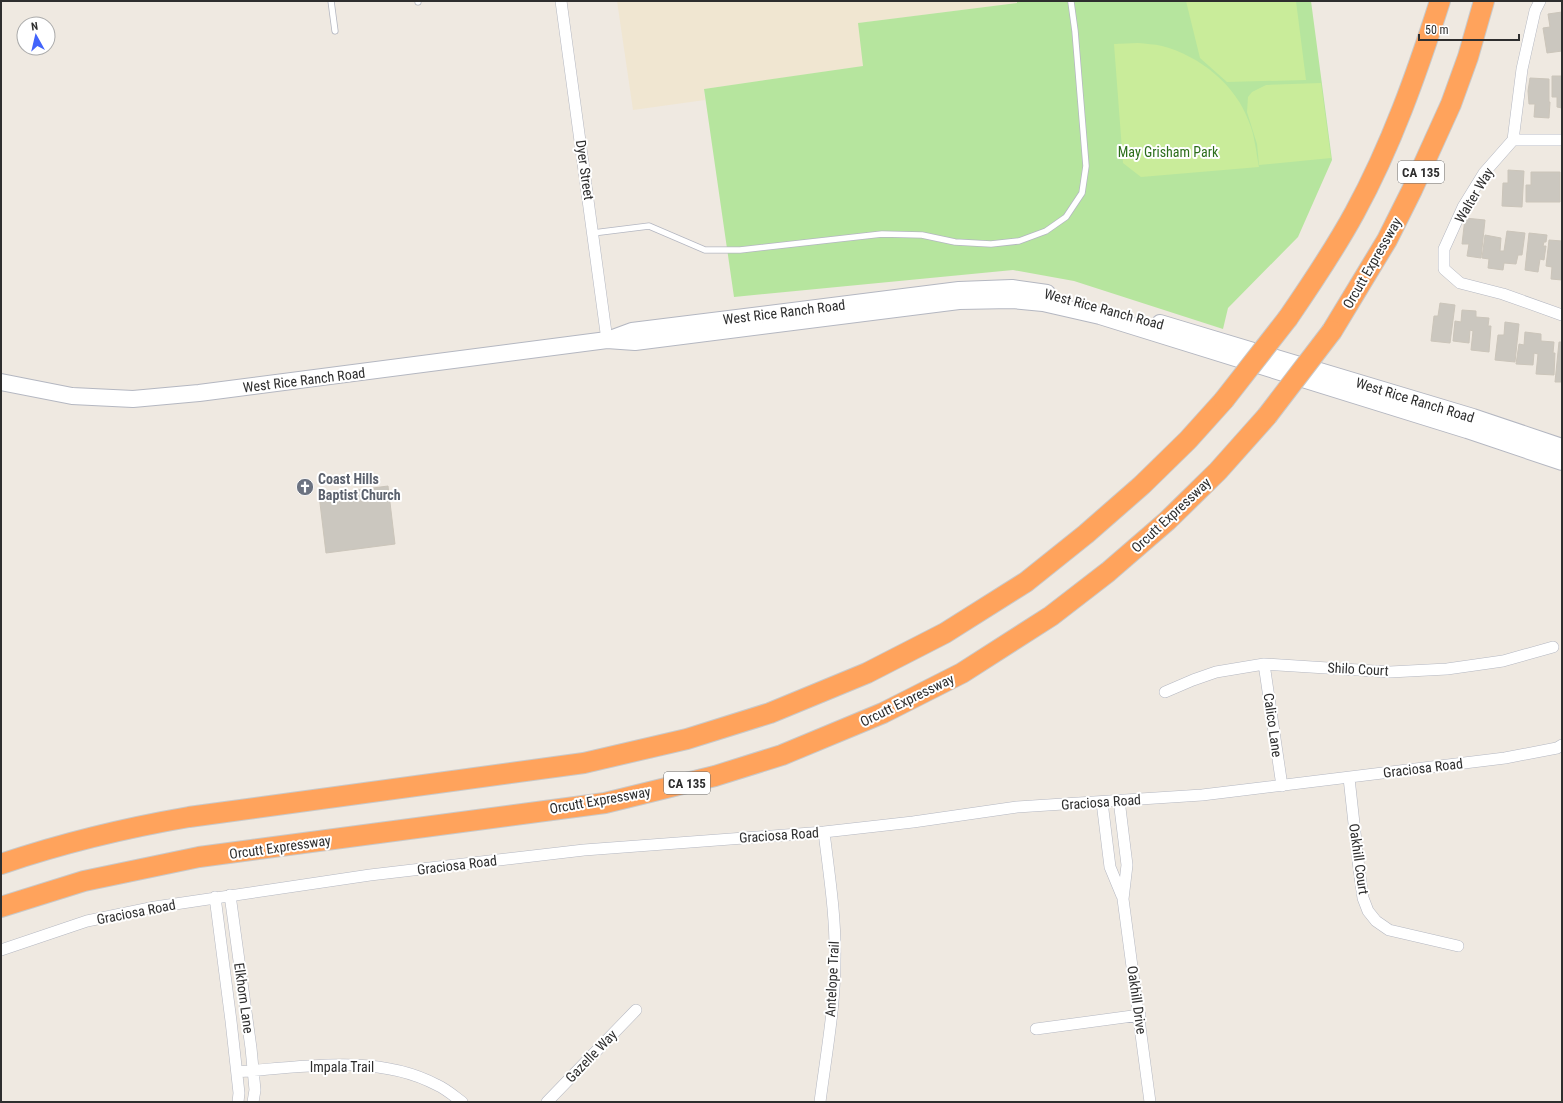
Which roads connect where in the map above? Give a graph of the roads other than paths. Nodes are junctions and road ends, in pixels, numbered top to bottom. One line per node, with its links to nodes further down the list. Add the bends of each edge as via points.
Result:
1 (331, 1): 7 (lane)
2 (561, 1): 10 (street, Dyer Street)
3 (1440, 1): 25 (highway, CA 135, bridge, via 1422,57 1362,198 1325,263 1288,318 1224,400 1142,485 1086,534 1026,582 945,633 867,674 770,714 688,739 584,763 137,826 85,838)
4 (1484, 1): 29 (highway, Orcutt Expressway / CA 135, bridge, via 1451,104 1387,240 1332,331 1267,416 1218,471 1167,521 1108,572 1050,616 962,673 883,712 782,755 715,776 605,803 199,857 84,881)
5 (1540, 1): 8 (street, via 1535,11 1522,69)
6 (1071, 2): 10 (lane, via 1086,166 1082,193 1066,217 1046,231 1019,241 991,244 955,242 922,235 882,234 740,250 705,250 649,226)
7 (336, 31)
8 (1513, 140): 9 (street); 11 (street, Walter Way, via 1484,173 1464,207 1444,249 1444,269 1460,283 1503,294)
9 (1562, 140)
10 (593, 233): 12 (street, Dyer Street)
11 (1562, 315)
12 (607, 340): 13 (main road, West Rice Ranch Road, via 199,393 132,399 72,396); 14 (main road, West Rice Ranch Road, via 632,331 959,290 1012,288 1046,292 1100,305 1473,417); 15 (main road, West Rice Ranch Road, via 635,342 959,301 1012,300 1043,303 1100,316 1452,425)
13 (1, 382)
14 (1562, 447)
15 (1562, 462)
16 (1553, 647): 17 (street, Shilo Court, via 1503,661 1447,669 1390,672)
17 (1264, 664): 18 (street, Shilo Court, via 1216,672); 21 (street, Calico Lane)
18 (1165, 692)
19 (1562, 745): 20 (street, Graciosa Road, via 1505,758)
20 (1348, 778): 21 (street, Graciosa Road); 30 (street, Oakhill Court, via 1358,869 1368,911 1376,921 1390,930)
21 (1282, 786): 22 (street, Graciosa Road, via 1202,795)
22 (1119, 800): 23 (street, Graciosa Road); 28 (street, Oakhill Drive, via 1127,865)
23 (1102, 802): 24 (street, Graciosa Road, via 1017,807); 28 (street, Oakhill Drive, via 1110,867)
24 (824, 832): 26 (street, Graciosa Road, via 584,850 370,875); 41 (street, Antelope Trail, via 836,958)
25 (1, 864)
26 (230, 895): 27 (street, Graciosa Road); 35 (street, Elkhorn Lane)
27 (215, 897): 31 (street, Graciosa Road, via 87,922); 36 (street, Elkhorn Lane)
28 (1123, 899): 33 (street, Oakhill Drive)
29 (1, 908)
30 (1458, 946)
31 (1, 950)
32 (636, 1010): 40 (street, Gazelle Way)
33 (1140, 1015): 34 (street); 42 (street, Oakhill Drive)
34 (1036, 1029)
35 (253, 1071): 36 (street, Impala Trail); 38 (street, Elkhorn Lane); 39 (street, Impala Trail, via 371,1065 410,1073 438,1085)
36 (237, 1072): 37 (street, Elkhorn Lane)
37 (238, 1102)
38 (253, 1102)
39 (462, 1102)
40 (547, 1102)
41 (820, 1102)
42 (1150, 1102)

